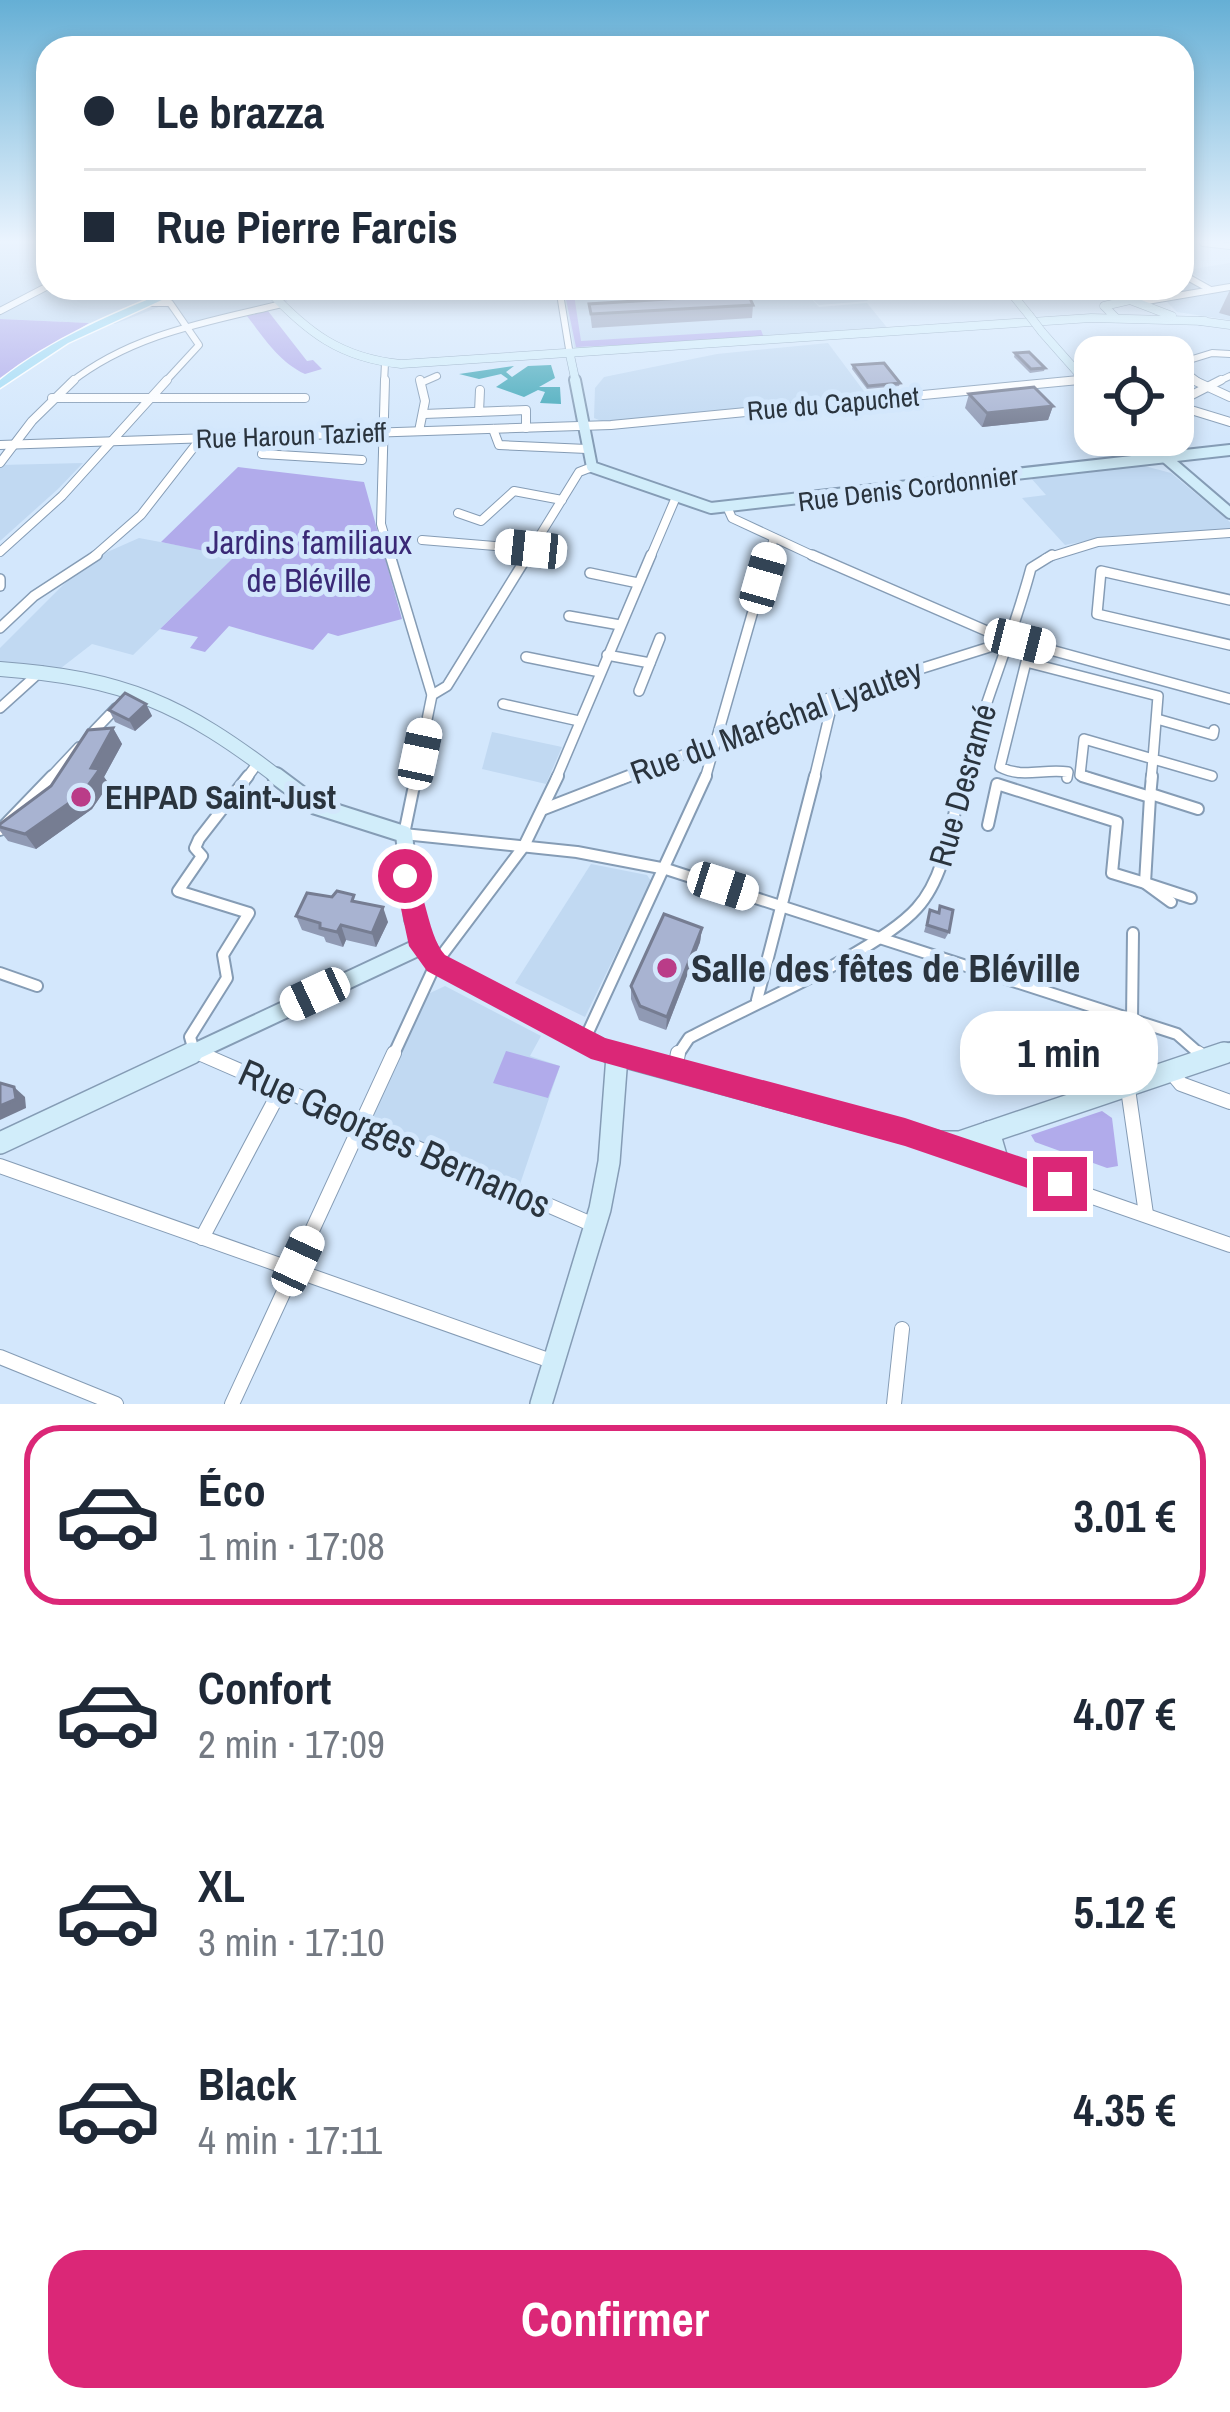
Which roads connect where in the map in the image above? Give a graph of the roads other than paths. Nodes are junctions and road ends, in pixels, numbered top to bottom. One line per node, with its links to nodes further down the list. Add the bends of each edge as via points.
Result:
1 (134, 309): 24 (main road, via 46,349)
2 (174, 309): 14 (street)
3 (262, 309): 14 (street)
4 (286, 309): 18 (street, via 322,345)
5 (561, 309): 16 (street)
6 (1023, 309): 19 (street, bridge)
7 (1150, 309): 10 (street)
8 (1159, 309): 10 (street)
9 (1106, 311): 11 (street); 12 (street)
10 (1157, 313): 12 (street, via 1140,322); 13 (street)
11 (1091, 318): 12 (street); 16 (street)
12 (1121, 319)
13 (1230, 325)
14 (187, 326): 29 (street, via 103,356); 31 (street, via 199,345)
15 (1230, 354): 17 (street)
16 (564, 355): 18 (street); 36 (street)
17 (1194, 358)
18 (386, 363): 40 (street)
19 (1074, 364)
20 (437, 376): 34 (street, via 421,380)
21 (1230, 376): 25 (street)
22 (1194, 378): 25 (street)
23 (1074, 381): 36 (street, Rue du Capuchet)
24 (0, 385)
25 (1206, 387): 27 (street); 28 (street)
26 (480, 390): 33 (street)
27 (1194, 394)
28 (1230, 397)
29 (51, 398): 31 (street); 44 (street)
30 (304, 398): 31 (street)
31 (150, 400): 43 (street)
32 (1194, 409): 35 (street)
33 (478, 412): 34 (street); 37 (street, via 526,410)
34 (424, 414): 39 (street)
35 (1230, 422)
36 (583, 426): 37 (street, Rue Haroun Tazieff); 46 (street)
37 (526, 428): 38 (street, Rue Haroun Tazieff)
38 (493, 429): 39 (street, Rue Haroun Tazieff); 46 (street, via 499,446)
39 (419, 431): 40 (street, Rue Haroun Tazieff)
40 (382, 433): 41 (street, Rue Haroun Tazieff); 80 (street, via 381,524)
41 (268, 436): 42 (street, Rue Haroun Tazieff); 50 (street, via 262,454)
42 (201, 438): 43 (street, Rue Haroun Tazieff); 68 (street, via 98,554 32,596)
43 (114, 441): 44 (street, Rue Haroun Tazieff); 62 (street)
44 (14, 444): 45 (street, Rue Haroun Tazieff); 51 (street)
45 (0, 445)
46 (587, 449): 52 (street)
47 (1230, 450): 49 (street, Rue Denis Cordonnier)
48 (1163, 456): 49 (street)
49 (1165, 458): 55 (street, Rue Denis Cordonnier); 57 (street)
50 (362, 460)
51 (0, 463)
52 (592, 467): 53 (street, Rue Denis Cordonnier); 54 (street, via 579,472)
53 (676, 497): 55 (street, Rue Denis Cordonnier); 64 (street)
54 (562, 500): 56 (street, via 514,491 481,521); 61 (street)
55 (728, 509): 59 (street)
56 (458, 513)
57 (1230, 513)
58 (1230, 533): 70 (street, Rue Desramé, via 1048,556 1027,574)
59 (774, 538): 70 (street); 88 (street)
60 (422, 540): 61 (street)
61 (531, 549): 80 (street, via 447,686)
62 (0, 551)
63 (590, 573): 64 (street)
64 (638, 583): 67 (street)
65 (1230, 600): 71 (street, via 1101,571 1097,614)
66 (569, 616): 67 (street)
67 (620, 625): 72 (street)
68 (0, 628)
69 (660, 638): 74 (street)
70 (1012, 640): 81 (street, Rue du Maréchal Lyautey); 82 (street); 106 (street, Rue Desramé, via 980,712 930,891)
71 (1230, 645)
72 (607, 655): 74 (street); 77 (street)
73 (526, 657): 77 (street)
74 (650, 664): 79 (street)
75 (0, 669): 76 (street)
76 (41, 671): 78 (street); 84 (street)
77 (600, 672): 86 (street)
78 (132, 691): 90 (street, via 215,729); 97 (street)
79 (639, 691)
80 (432, 695): 98 (street)
81 (834, 696): 88 (street, Rue du Maréchal Lyautey); 104 (street)
82 (1230, 699)
83 (503, 704): 86 (street)
84 (0, 708)
85 (1157, 719): 87 (street); 89 (street); 92 (street, via 1158,696 1027,662 1000,767 1022,776 1054,768)
86 (579, 721): 95 (street)
87 (1214, 730)
88 (716, 739): 95 (street, Rue du Maréchal Lyautey); 100 (street, via 700,798)
89 (1153, 759): 91 (street); 93 (street); 93 (street, via 1084,739 1080,775)
90 (257, 764): 98 (street, via 324,809); 114 (street, via 200,838 195,848 202,856 178,891 249,913 223,955 227,978 190,1037)
91 (1211, 776)
92 (1067, 778)
93 (1150, 796): 94 (street); 101 (street)
94 (1198, 809)
95 (543, 810): 99 (street)
96 (988, 825): 101 (street, via 1000,782 1117,822 1112,873)
97 (0, 830)
98 (404, 833): 99 (street); 107 (street)
99 (524, 846): 100 (street); 108 (street)
100 (666, 869): 104 (street); 113 (street)
101 (1144, 883): 102 (street); 103 (street)
102 (1192, 898)
103 (1172, 902)
104 (783, 906): 106 (street); 111 (street)
105 (1133, 933): 112 (street)
106 (880, 937): 111 (street, Rue Desramé); 112 (street)
107 (421, 946): 108 (street); 114 (street)
108 (436, 963): 113 (street); 123 (street)
109 (2, 976): 110 (street)
110 (37, 986)
111 (757, 1000): 119 (street, Rue Desramé, via 689,1038)
112 (1132, 1020): 117 (street, via 1177,1034)
113 (584, 1041): 116 (street)
114 (194, 1051): 121 (street, Rue Georges Bernanos); 126 (street)
115 (1230, 1051): 117 (street)
116 (617, 1056): 119 (street); 130 (street)
117 (1205, 1059): 118 (street)
118 (1170, 1071): 120 (street); 122 (street, via 1181,1084)
119 (674, 1072): 125 (street)
120 (1126, 1086): 124 (street); 129 (street)
121 (281, 1089): 123 (street, Rue Georges Bernanos); 131 (street)
122 (1230, 1102)
123 (362, 1124): 130 (street, Rue Georges Bernanos); 133 (street)
124 (989, 1132): 125 (street); 127 (street)
125 (939, 1142): 127 (street)
126 (0, 1143)
127 (998, 1163): 129 (street)
128 (0, 1166): 131 (street)
129 (1146, 1214): 132 (street)
130 (596, 1226): 136 (street)
131 (202, 1238): 133 (street)
132 (1230, 1245)
133 (294, 1270): 136 (street); 138 (street)
134 (902, 1329): 140 (street)
135 (0, 1357): 137 (street)
136 (554, 1362): 139 (street)
137 (114, 1404)
138 (232, 1404)
139 (541, 1404)
140 (894, 1404)

